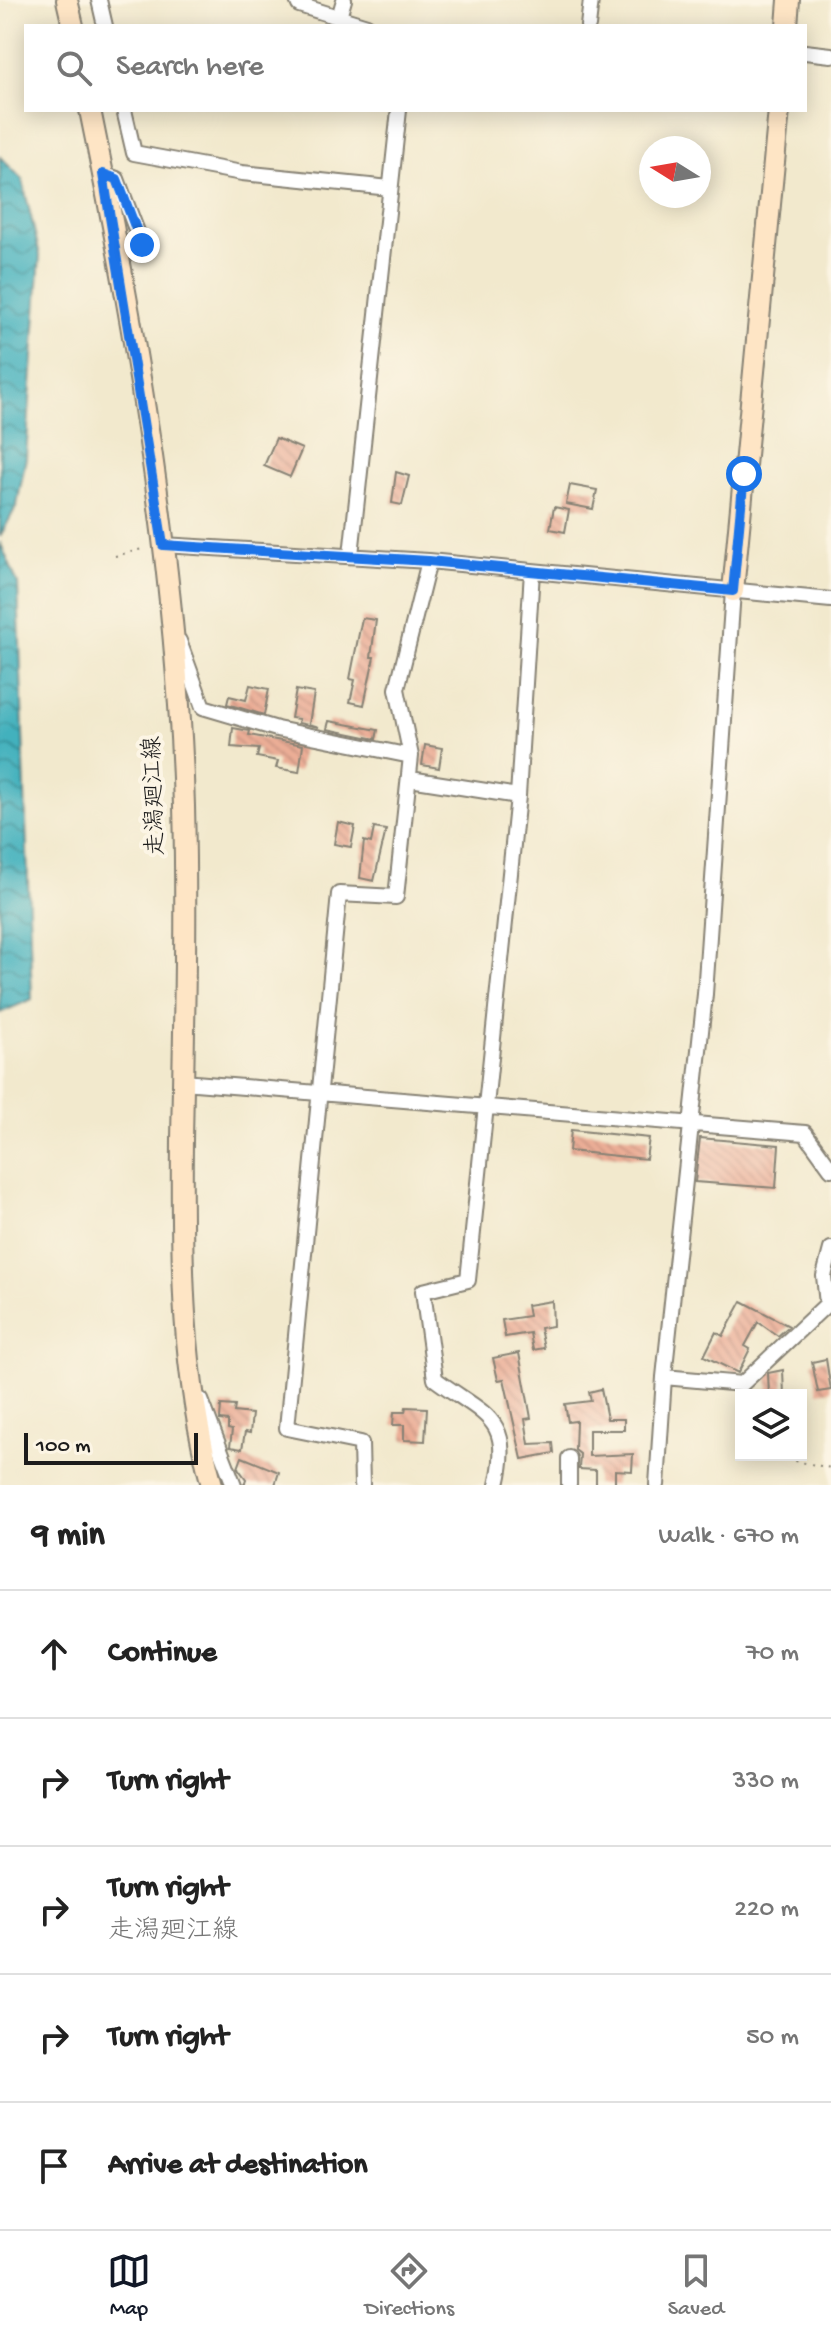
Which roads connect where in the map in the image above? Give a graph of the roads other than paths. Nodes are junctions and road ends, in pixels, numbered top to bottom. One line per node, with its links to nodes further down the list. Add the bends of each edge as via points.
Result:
1 (67, 0): 8 (main road)
2 (99, 0): 9 (street)
3 (297, 0): 7 (street)
4 (344, 0): 7 (street)
5 (591, 0): 11 (street)
6 (789, 0): 12 (main road)
7 (339, 17): 10 (street)
8 (73, 24)
9 (105, 24)
10 (361, 24)
11 (588, 24)
12 (787, 24)
13 (807, 52): 14 (street)
14 (831, 55)
15 (90, 112): 19 (main road, 走潟廻江線)
16 (124, 112): 20 (street, via 134,153 242,173)
17 (399, 112): 20 (street)
18 (779, 112): 26 (main road)
19 (103, 174): 21 (street, via 117,179); 22 (main road, 走潟廻江線)
20 (390, 188): 23 (street)
21 (142, 245)
22 (163, 545): 23 (street); 28 (main road, 走潟廻江線)
23 (351, 555): 24 (street)
24 (429, 561): 25 (street); 29 (street, via 397,689)
25 (532, 571): 26 (street); 31 (street)
26 (733, 591): 27 (street); 35 (street)
27 (831, 600)
28 (171, 618): 29 (street, via 203,707 277,729); 32 (main road, 走潟廻江線, via 184,808)
29 (411, 756): 30 (street)
30 (410, 779): 31 (street); 33 (street, via 396,897 339,894)
31 (518, 796): 34 (street)
32 (183, 1082): 33 (street); 39 (main road, 走潟廻江線, via 182,1266)
33 (318, 1092): 34 (street); 44 (street, via 287,1428 361,1443)
34 (484, 1107): 35 (street); 45 (street, via 468,1280 423,1291 435,1379 502,1435 505,1453)
35 (691, 1122): 36 (street, via 805,1133); 40 (street)
36 (831, 1169)
37 (831, 1249): 38 (street, via 824,1276)
38 (829, 1305): 40 (street, via 742,1384)
39 (192, 1376): 42 (main road, 走潟廻江線); 43 (street)
40 (664, 1377): 47 (street)
41 (569, 1458): 46 (street)
42 (212, 1485)
43 (234, 1485)
44 (362, 1485)
45 (497, 1485)
46 (569, 1485)
47 (657, 1485)

